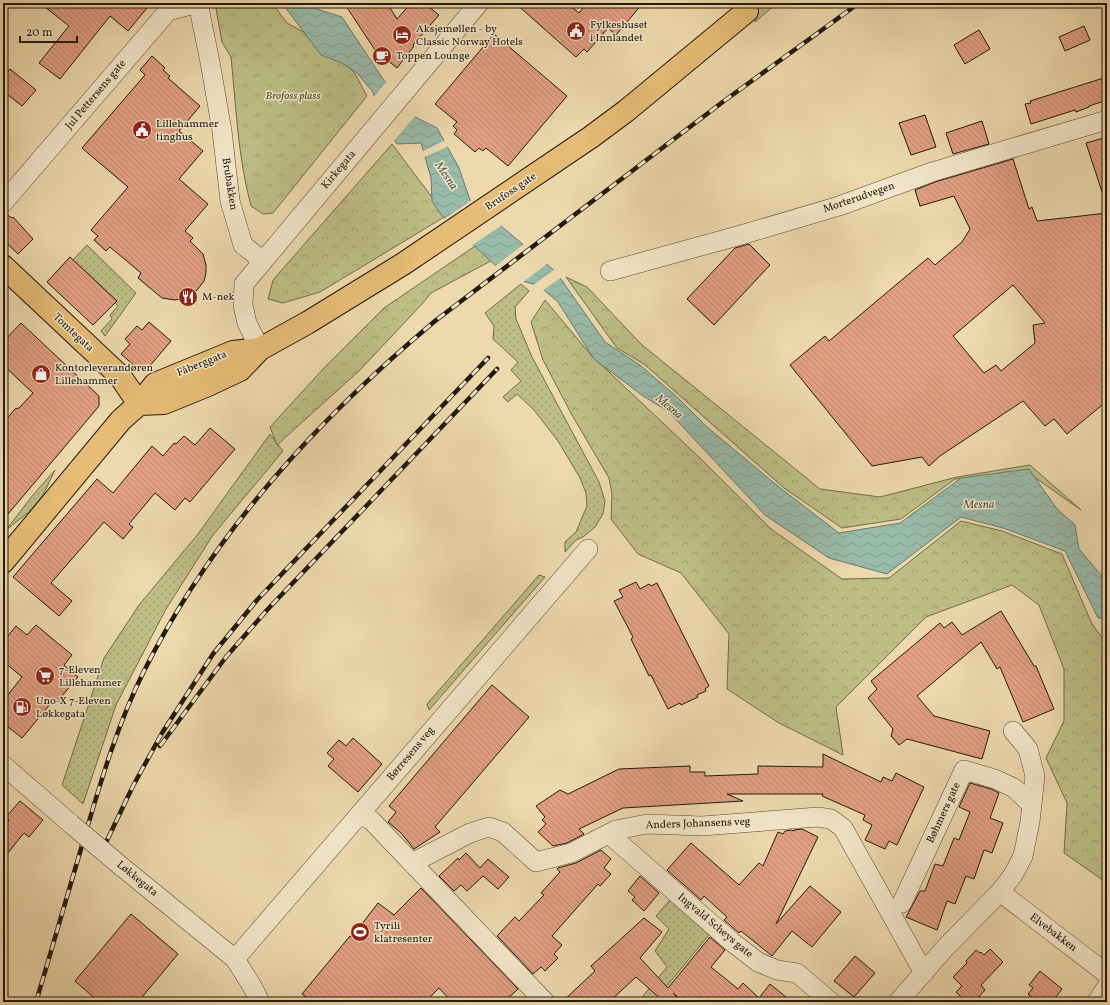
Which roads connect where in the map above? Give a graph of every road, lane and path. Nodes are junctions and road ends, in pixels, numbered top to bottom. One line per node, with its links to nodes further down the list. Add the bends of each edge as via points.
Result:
1 (198, 3): 5 (street, Jul Pettersens gate, via 168,11); 6 (street, Brubakken, via 222,131 230,200 243,245)
2 (479, 3): 6 (street, Kirkegata)
3 (747, 11): 9 (main road, Brufoss gate, via 591,137 403,264)
4 (1107, 120): 8 (street, Morterudvegen, via 932,172 839,206)
5 (3, 204)
6 (263, 261): 9 (street, Kirkegata, via 244,284 243,305 247,323)
7 (3, 266): 10 (main road, Tomtegata, via 120,376)
8 (610, 271)
9 (260, 350): 10 (main road, Fåberggata, via 240,370 208,385 164,403)
10 (139, 404): 12 (main road, via 121,420)
11 (588, 549): 16 (street, Børresens veg)
12 (3, 562)
13 (1013, 731): 15 (street, via 1028,749 1035,776)
14 (3, 765): 21 (street, Løkkegata, bridge)
15 (1031, 804): 19 (street, via 1023,856); 20 (street, Bøhmers gate, via 1014,788 995,779 964,770)
16 (360, 815): 18 (street, via 371,820); 21 (street, Børresens veg)
17 (609, 834): 18 (street, Anders Johansens veg, via 570,853 536,862 503,832 488,827 470,833); 22 (street, Anders Johansens veg, via 616,830 647,824 702,826 818,817 831,819 843,828); 27 (street, Ingvald Scheys gate, via 758,962 777,970 797,973)
18 (412, 863): 26 (street)
19 (1000, 892): 22 (street); 23 (street, Elvebakken)
20 (902, 903)
21 (235, 959): 25 (street, Løkkegata)
22 (924, 973): 28 (street)
23 (1107, 974)
24 (1107, 986): 29 (street)
25 (260, 1002)
26 (545, 1002)
27 (831, 1002)
28 (898, 1002)
29 (1097, 1002)

